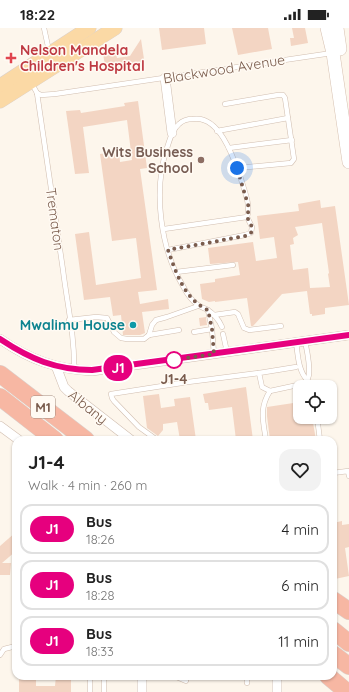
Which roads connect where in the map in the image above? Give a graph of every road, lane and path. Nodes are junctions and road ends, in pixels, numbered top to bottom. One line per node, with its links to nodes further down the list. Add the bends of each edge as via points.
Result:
1 (44, 28): 7 (lane)
2 (89, 28): 7 (main road)
3 (115, 28): 7 (main road)
4 (327, 28): 6 (main road)
5 (337, 28): 6 (main road)
6 (336, 52): 8 (lane, Blackwood Avenue); 13 (main road); 19 (main road)
7 (52, 60): 9 (main road)
8 (165, 78): 9 (lane, Blackwood Avenue, via 41,95); 16 (street)
9 (31, 81): 10 (main road); 11 (main road); 29 (lane, Trematon)
10 (0, 86)
11 (0, 101)
12 (225, 104): 14 (lane, via 283,95)
13 (349, 116)
14 (288, 118): 15 (lane); 17 (lane)
15 (217, 131): 16 (lane, via 210,123 197,118 187,119 179,124); 18 (lane)
16 (172, 134): 22 (lane, via 160,183 160,213)
17 (292, 140): 18 (lane); 20 (lane, via 294,159 291,163)
18 (229, 148): 20 (lane)
19 (349, 162)
20 (237, 168): 21 (lane, via 249,208)
21 (247, 217): 22 (lane); 23 (lane, via 252,227 251,233 245,236)
22 (164, 229): 23 (lane)
23 (168, 250): 25 (lane)
24 (234, 265): 25 (lane)
25 (176, 272): 26 (lane)
26 (198, 306): 27 (lane); 36 (lane, via 156,320)
27 (208, 310): 28 (lane); 32 (lane)
28 (214, 316): 30 (lane, via 235,312 244,328 249,330); 31 (lane)
29 (69, 320): 36 (lane, via 102,317 107,318 114,332 121,338 144,339); 44 (lane, Trematon)
30 (281, 326)
31 (222, 327)
32 (212, 329): 34 (lane); 41 (lane)
33 (179, 330): 36 (lane)
34 (194, 332)
35 (223, 334): 40 (lane)
36 (149, 335)
37 (349, 335): 39 (street)
38 (0, 339): 42 (street, via 17,351)
39 (301, 342): 40 (street); 47 (lane, via 300,369); 48 (lane, via 309,368)
40 (227, 352): 41 (street)
41 (214, 354): 44 (street, via 108,369)
42 (56, 366): 44 (street); 57 (street, Albany, via 64,387)
43 (296, 367): 45 (lane)
44 (74, 370)
45 (258, 373): 50 (lane, via 262,387); 58 (lane, via 111,394 114,401 139,427)
46 (0, 374): 56 (highway, M1)
47 (306, 380)
48 (307, 380)
49 (293, 385): 50 (lane)
50 (270, 392): 59 (lane, via 262,414)
51 (0, 397): 55 (highway, M1)
52 (318, 424): 60 (lane)
53 (0, 426): 54 (street)
54 (14, 436)
55 (50, 436)
56 (81, 436)
57 (126, 436)
58 (151, 436)
59 (265, 436)
60 (319, 436)
61 (337, 472): 62 (lane, via 348,471)
62 (349, 476)
63 (337, 603): 64 (highway)
64 (349, 611)
65 (337, 626): 67 (highway)
66 (337, 633): 68 (highway)
67 (349, 633)
68 (349, 642)
69 (12, 647): 70 (lane, via 4,649)
70 (0, 655)
71 (337, 657): 72 (highway)
72 (349, 666)
73 (90, 680): 78 (lane)
74 (104, 680): 79 (lane)
75 (142, 680): 80 (street)
76 (276, 680): 81 (street)
77 (333, 680): 82 (highway)
78 (90, 692)
79 (104, 692)
80 (142, 692)
81 (277, 692)
82 (347, 692)

